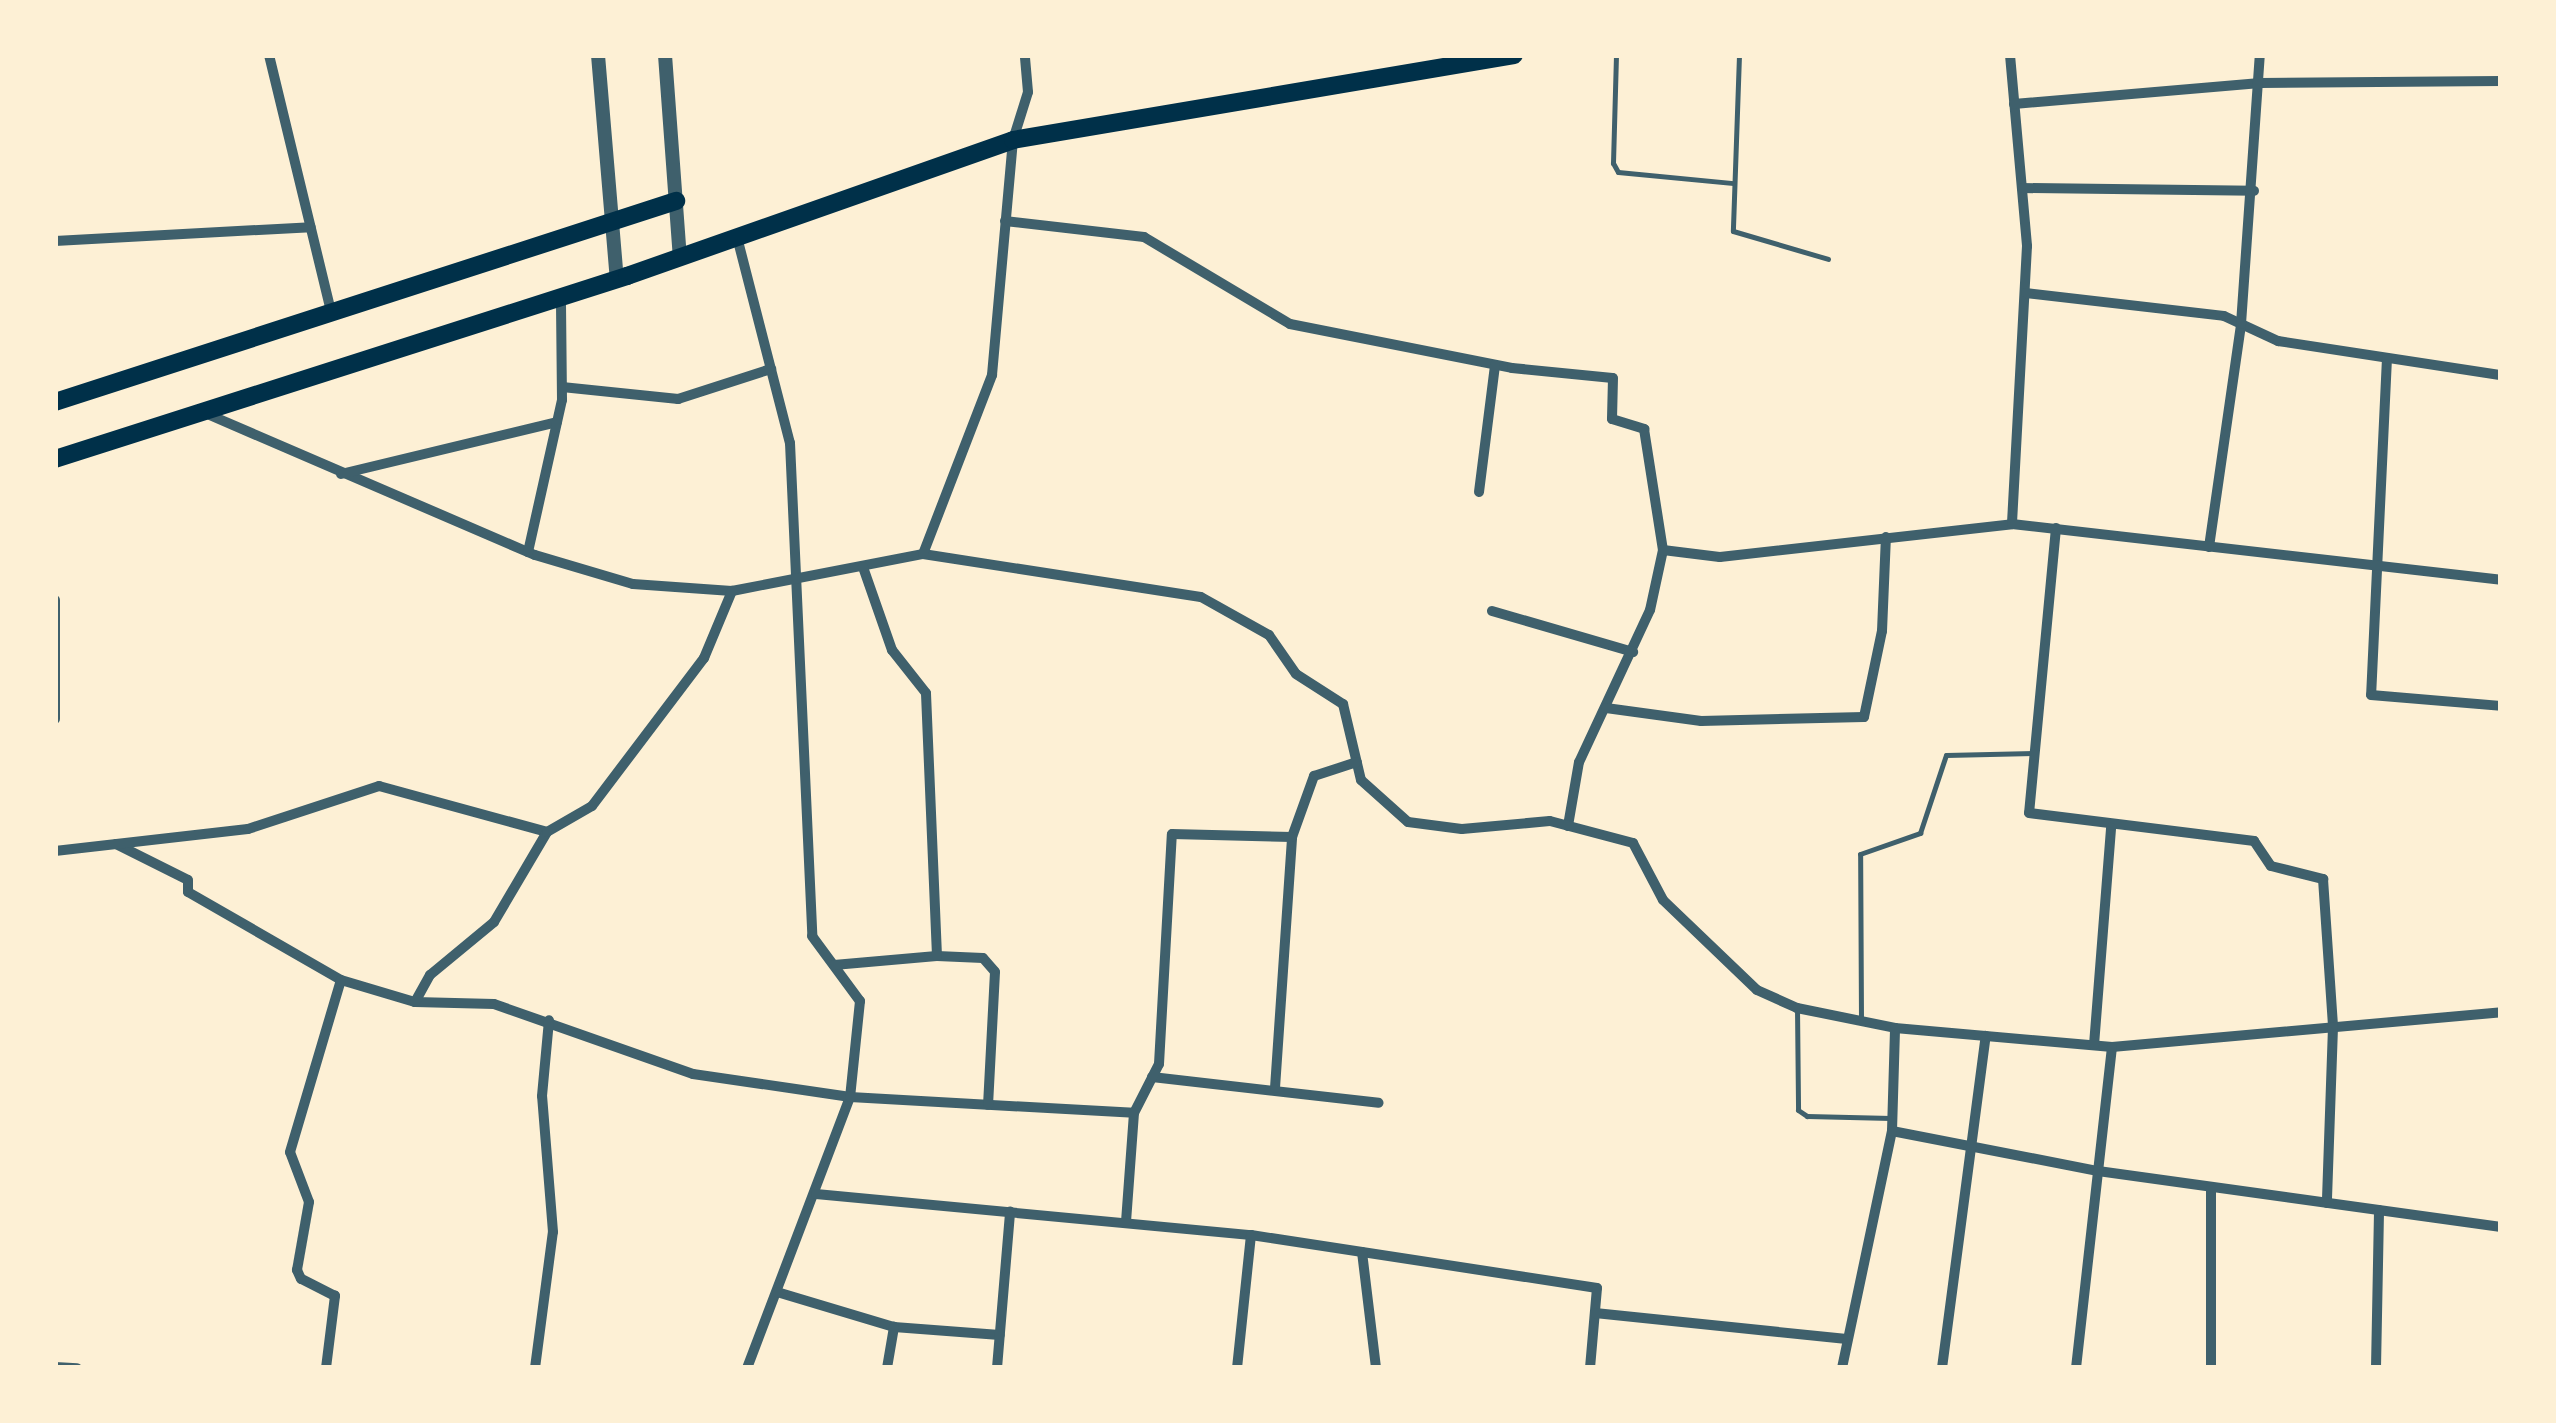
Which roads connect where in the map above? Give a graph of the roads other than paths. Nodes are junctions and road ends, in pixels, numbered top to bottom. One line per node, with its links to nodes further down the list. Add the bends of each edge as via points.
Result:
1 (269, 55): 20 (street)
2 (598, 55): 18 (street)
3 (664, 55): 17 (street)
4 (1025, 55): 13 (street, via 1028,92)
5 (1514, 55): 13 (main road)
6 (1616, 55): 14 (lane, via 1612,163 1618,172)
7 (1739, 55): 14 (lane)
8 (2010, 55): 12 (street)
9 (2260, 55): 11 (street)
10 (2501, 81): 11 (street)
11 (2260, 83): 12 (street); 16 (street)
12 (2014, 104): 15 (street)
13 (1012, 140): 19 (street); 21 (main road)
14 (1733, 183): 24 (lane, via 1733,231)
15 (2022, 188): 16 (street); 26 (street)
16 (2254, 190): 29 (street)
17 (676, 201): 18 (main road); 23 (street)
18 (611, 221): 25 (street); 28 (main road)
19 (1005, 221): 31 (street, via 1144,237 1290,324); 47 (street, via 992,375)
20 (311, 227): 22 (street); 28 (street)
21 (737, 237): 23 (main road); 32 (street)
22 (55, 241)
23 (680, 257): 25 (main road)
24 (1828, 258)
25 (617, 279): 27 (main road)
26 (2026, 292): 29 (street, via 2224,316); 41 (street)
27 (561, 297): 34 (street); 36 (main road)
28 (332, 312): 35 (main road)
29 (2241, 324): 30 (street, via 2278,341); 44 (street)
30 (2387, 358): 33 (street); 48 (street)
31 (1495, 365): 40 (street); 45 (street, via 1613,378 1612,419 1644,429)
32 (771, 369): 34 (street, via 678,400); 51 (street, via 790,443)
33 (2501, 375)
34 (562, 387): 37 (street)
35 (55, 402)
36 (203, 412): 38 (main road); 39 (street)
37 (557, 422): 39 (street); 46 (street)
38 (55, 459)
39 (341, 474): 46 (street)
40 (1479, 492)
41 (2012, 524): 42 (street); 43 (street)
42 (2056, 528): 44 (street); 59 (street)
43 (1886, 537): 45 (street, via 1720,557); 57 (street, via 1882,631 1864,718 1702,721)
44 (2210, 546): 48 (street)
45 (1663, 550): 55 (street)
46 (528, 552): 52 (street, via 633,584)
47 (924, 554): 49 (street); 60 (street, via 1200,597 1269,635 1296,674 1343,704)
48 (2374, 566): 50 (street); 56 (street, via 2370,695)
49 (863, 568): 51 (street); 67 (street, via 892,650 926,693)
50 (2501, 580)
51 (793, 583): 52 (street); 68 (street, via 812,936)
52 (732, 592): 63 (street, via 704,658 592,806)
53 (55, 600): 58 (street)
54 (1492, 611): 55 (street)
55 (1633, 652): 57 (street)
56 (2501, 706)
57 (1606, 708): 61 (street, via 1579,762)
58 (55, 719)
59 (2035, 753): 62 (street, via 2029,813); 74 (lane, via 1946,754 1920,833 1860,854)
60 (1357, 762): 61 (street, via 1361,780 1408,822); 64 (street, via 1314,776)
61 (1568, 826): 71 (street, via 1633,843 1662,900 1757,990)
62 (2111, 828): 75 (street, via 2254,841 2270,866 2323,879); 78 (street)
63 (547, 832): 65 (street, via 379,786 248,829); 70 (street, via 494,922 430,975)
64 (1292, 837): 80 (street, via 1172,834); 81 (street)
65 (116, 844): 66 (street); 69 (street, via 188,880 188,892)
66 (55, 851)
67 (937, 956): 68 (street); 84 (street, via 983,958 994,972)
68 (834, 965): 82 (street, via 860,1001)
69 (342, 980): 70 (street); 106 (street, via 290,1152 309,1202 297,1270 301,1280 335,1296)
70 (415, 1002): 73 (street, via 494,1004)
71 (1797, 1008): 74 (street); 86 (lane, via 1798,1110)
72 (2501, 1012): 75 (street)
73 (549, 1020): 82 (street, via 693,1074); 107 (street, via 542,1096 553,1232)
74 (1862, 1022): 76 (street)
75 (2333, 1026): 79 (street); 92 (street)
76 (1895, 1028): 77 (street); 86 (street)
77 (1986, 1036): 78 (street); 88 (street)
78 (2094, 1045): 79 (street)
79 (2112, 1047): 89 (street)
80 (1152, 1077): 81 (street); 85 (street)
81 (1274, 1088): 83 (street)
82 (850, 1097): 84 (street); 91 (street)
83 (1379, 1103)
84 (988, 1105): 85 (street)
85 (1134, 1113): 95 (street)
86 (1893, 1118): 87 (street)
87 (1892, 1131): 88 (street); 103 (street)
88 (1972, 1146): 89 (street); 115 (street)
89 (2098, 1171): 90 (street); 116 (street)
90 (2211, 1187): 92 (street); 117 (street)
91 (816, 1194): 94 (street); 99 (street)
92 (2326, 1203): 93 (street)
93 (2378, 1210): 96 (street); 118 (street)
94 (1010, 1212): 95 (street); 102 (street)
95 (1126, 1224): 97 (street)
96 (2501, 1227)
97 (1251, 1236): 98 (street); 111 (street)
98 (1362, 1252): 100 (street, via 1597,1288); 112 (street)
99 (777, 1292): 101 (street); 108 (street)
100 (1594, 1313): 103 (street); 113 (street)
101 (894, 1326): 102 (street); 109 (street)
102 (1000, 1336): 110 (street)
103 (1847, 1339): 114 (street)
104 (55, 1367): 105 (street)
105 (77, 1368)
106 (326, 1368)
107 (535, 1368)
108 (746, 1368)
109 (887, 1368)
110 (997, 1368)
111 (1238, 1368)
112 (1376, 1368)
113 (1590, 1368)
114 (1842, 1368)
115 (1942, 1368)
116 (2076, 1368)
117 (2211, 1368)
118 (2376, 1368)

